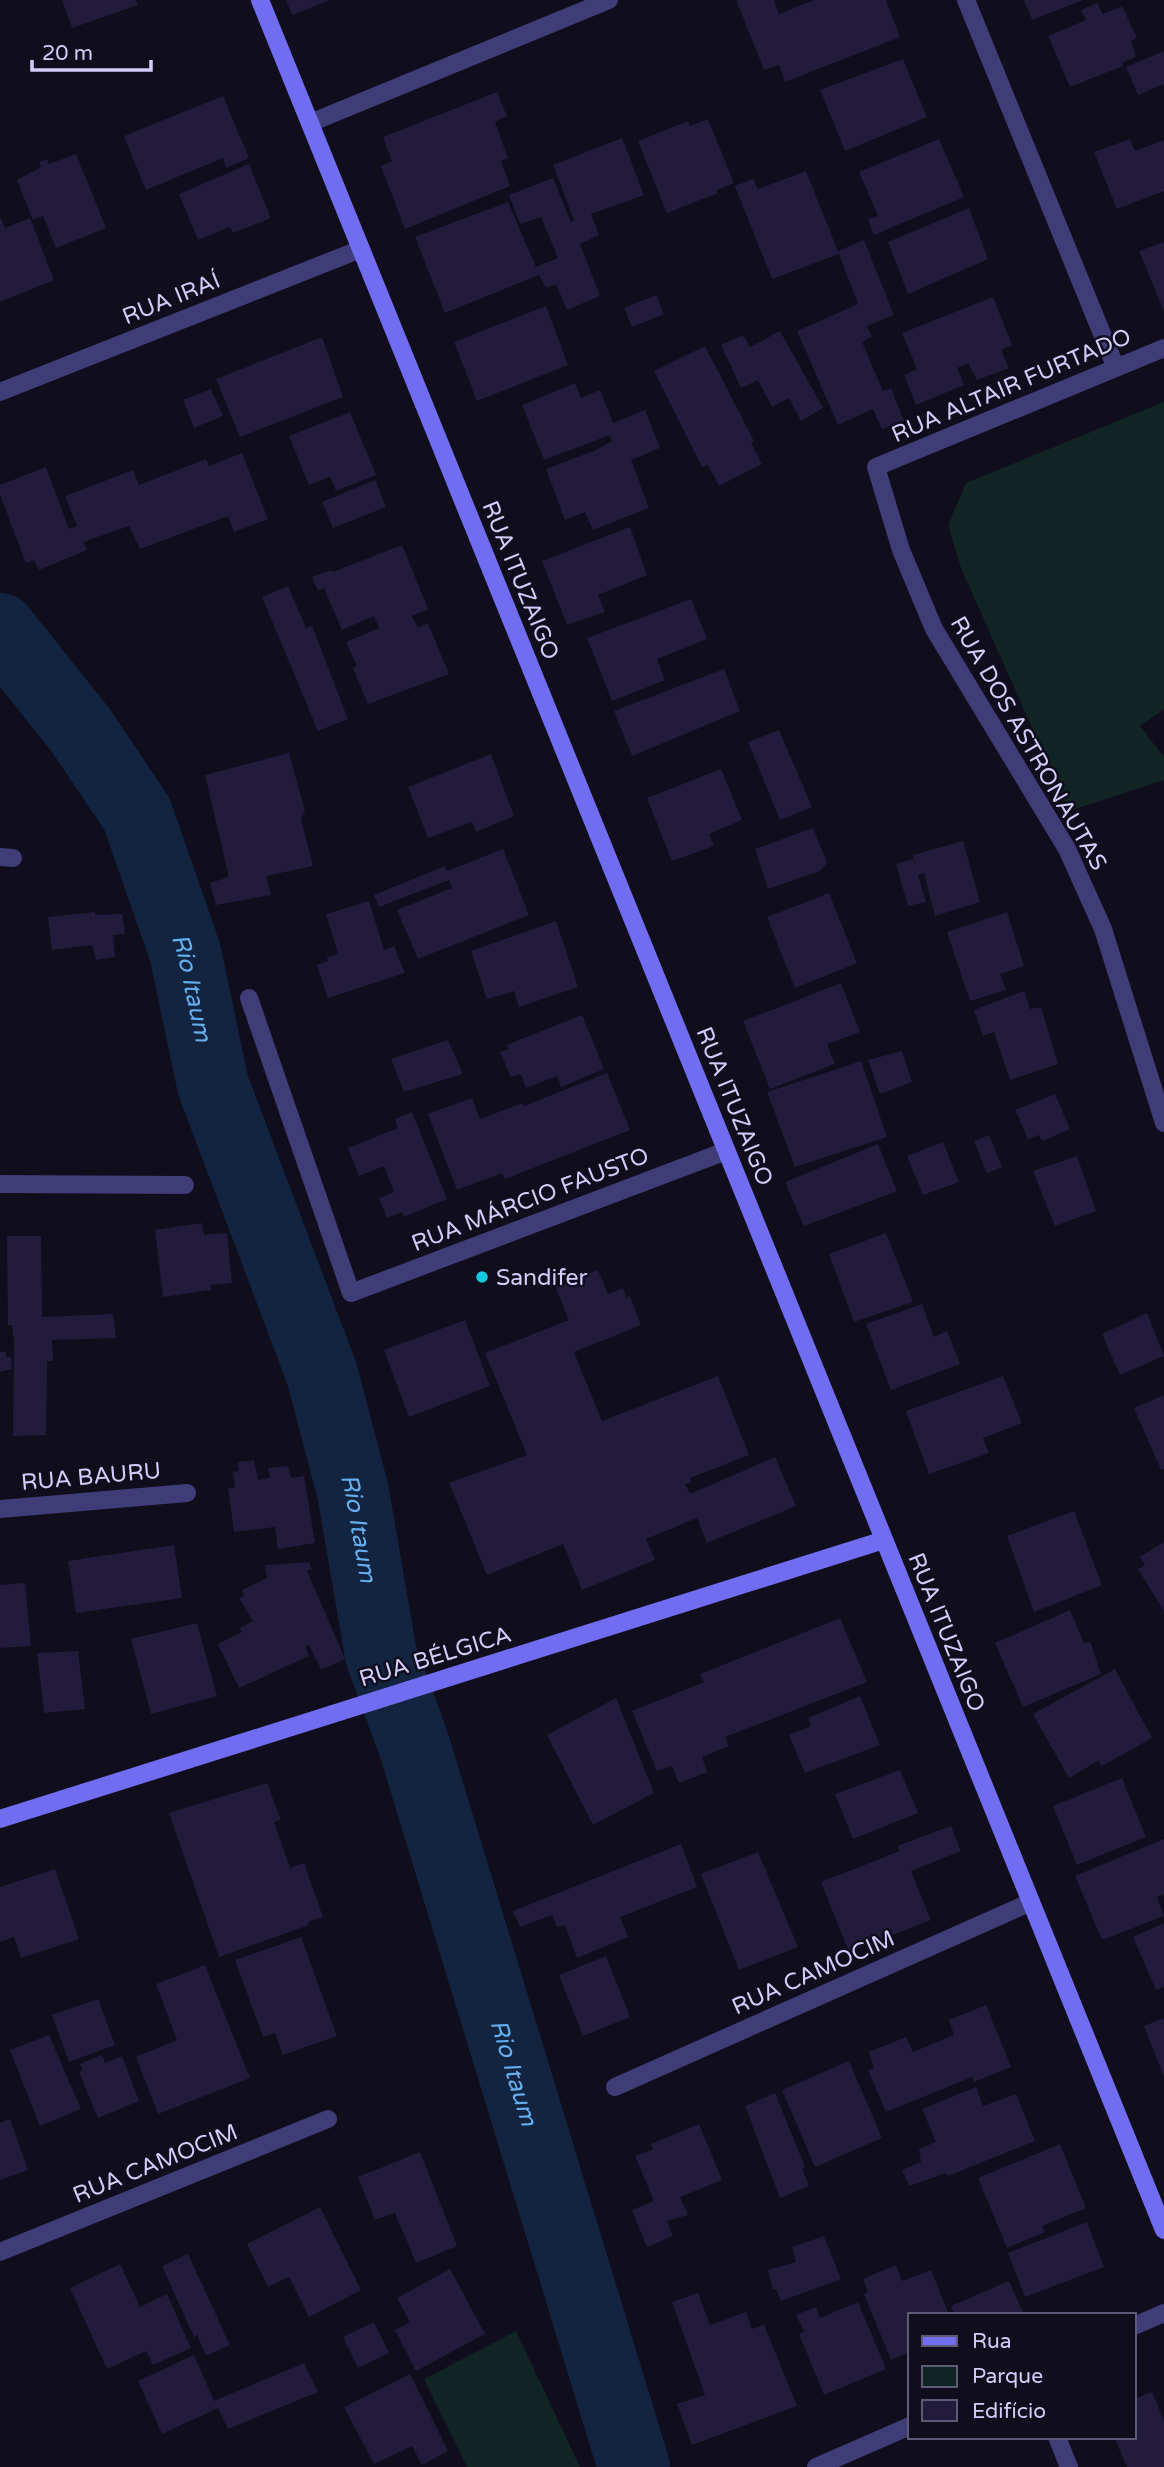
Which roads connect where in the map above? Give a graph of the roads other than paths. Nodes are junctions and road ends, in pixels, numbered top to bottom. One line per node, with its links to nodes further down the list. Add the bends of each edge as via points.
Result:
1 (260, 0): 4 (street, RUA ITUZAIGO)
2 (609, 0): 4 (street)
3 (967, 0): 7 (street)
4 (310, 123): 5 (street, RUA ITUZAIGO)
5 (360, 249): 8 (street, RUA IRAÍ); 12 (street, RUA ITUZAIGO)
6 (1164, 348): 7 (street, RUA ALTAIR FURTADO)
7 (1116, 368): 9 (street, RUA ALTAIR FURTADO)
8 (0, 392)
9 (876, 467): 11 (street, RUA DOS ASTRONAUTAS, via 901,551 934,629 1067,849 1103,929)
10 (249, 998): 12 (street, RUA MÁRCIO FAUSTO, via 351,1293)
11 (1164, 1123)
12 (726, 1151): 17 (street, RUA ITUZAIGO)
13 (0, 1184): 14 (street)
14 (185, 1185)
15 (187, 1493): 16 (street, RUA BAURU)
16 (0, 1509)
17 (884, 1540): 18 (street, RUA BÉLGICA); 19 (street, RUA ITUZAIGO)
18 (0, 1819)
19 (1031, 1902): 20 (street, RUA CAMOCIM); 22 (street, RUA ITUZAIGO)
20 (615, 2087)
21 (328, 2119): 23 (street, RUA CAMOCIM)
22 (1164, 2230)
23 (0, 2252)
24 (1164, 2313): 25 (street)
25 (1136, 2325)
26 (908, 2427): 28 (street)
27 (1058, 2439): 29 (street)
28 (816, 2467)
29 (1069, 2467)

